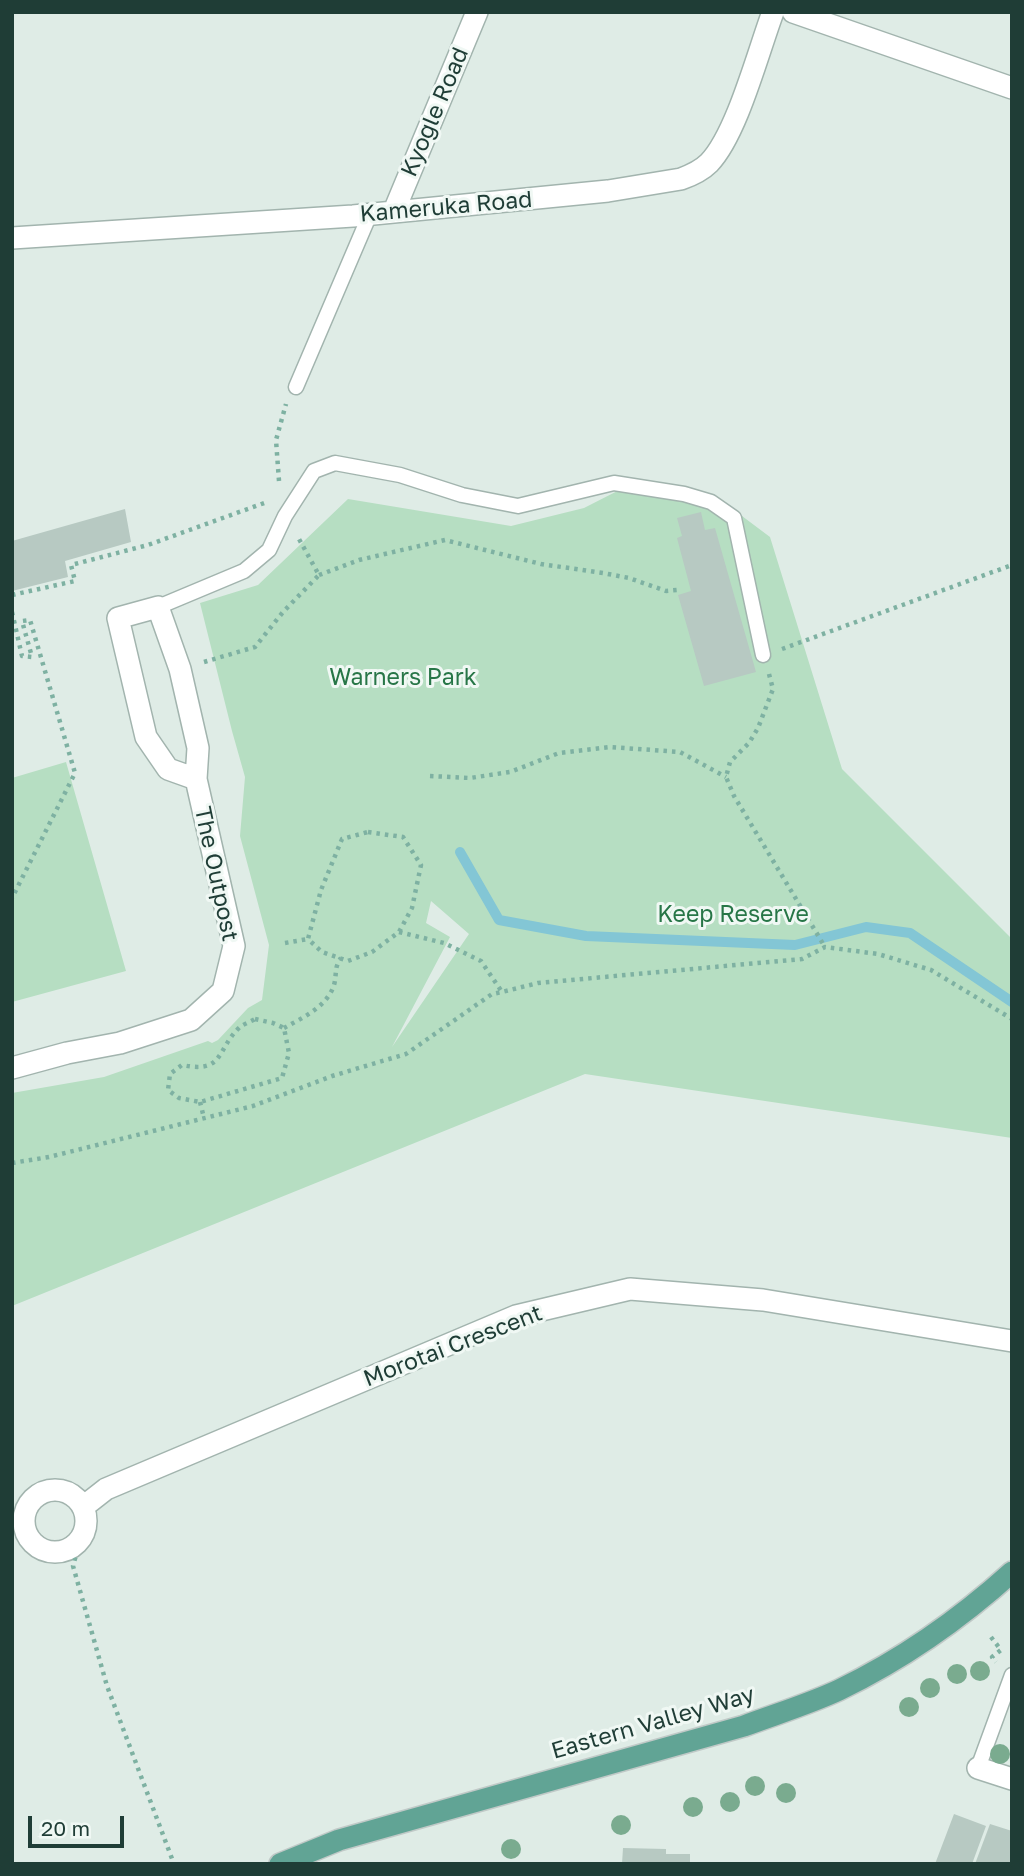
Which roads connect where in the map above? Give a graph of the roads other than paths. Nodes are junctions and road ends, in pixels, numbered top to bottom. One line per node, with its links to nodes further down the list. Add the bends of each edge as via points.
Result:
1 (477, 12): 5 (street, Kyogle Road)
2 (773, 12): 5 (street, Kameruka Road, via 726,138 709,163 692,175 608,191)
3 (793, 12): 4 (street)
4 (1012, 88)
5 (394, 211): 6 (street, Kameruka Road)
6 (370, 214): 7 (street, Kameruka Road); 8 (lane)
7 (12, 238)
8 (296, 387)
9 (158, 607): 10 (lane, via 244,571 269,550 314,471 335,463 518,506 614,482 711,502 734,518); 11 (street, The Outpost, via 180,670 198,748); 11 (street, The Outpost, via 118,618 146,737 168,769)
10 (763, 655)
11 (196, 779): 12 (street, The Outpost, via 234,946 223,991 191,1020 120,1043)
12 (12, 1068)
13 (1012, 1341): 14 (street, Morotai Crescent, via 763,1300 630,1289 516,1316 106,1489)
14 (83, 1507): 14 (street, via 64,1492 41,1494 25,1512 28,1536 46,1551 70,1549 85,1530)
15 (1012, 1572): 19 (main road, Eastern Valley Way, via 903,1656 837,1691 744,1726 339,1840)
16 (1006, 1672): 17 (lane)
17 (978, 1768): 18 (street)
18 (1012, 1779)
19 (280, 1864)

